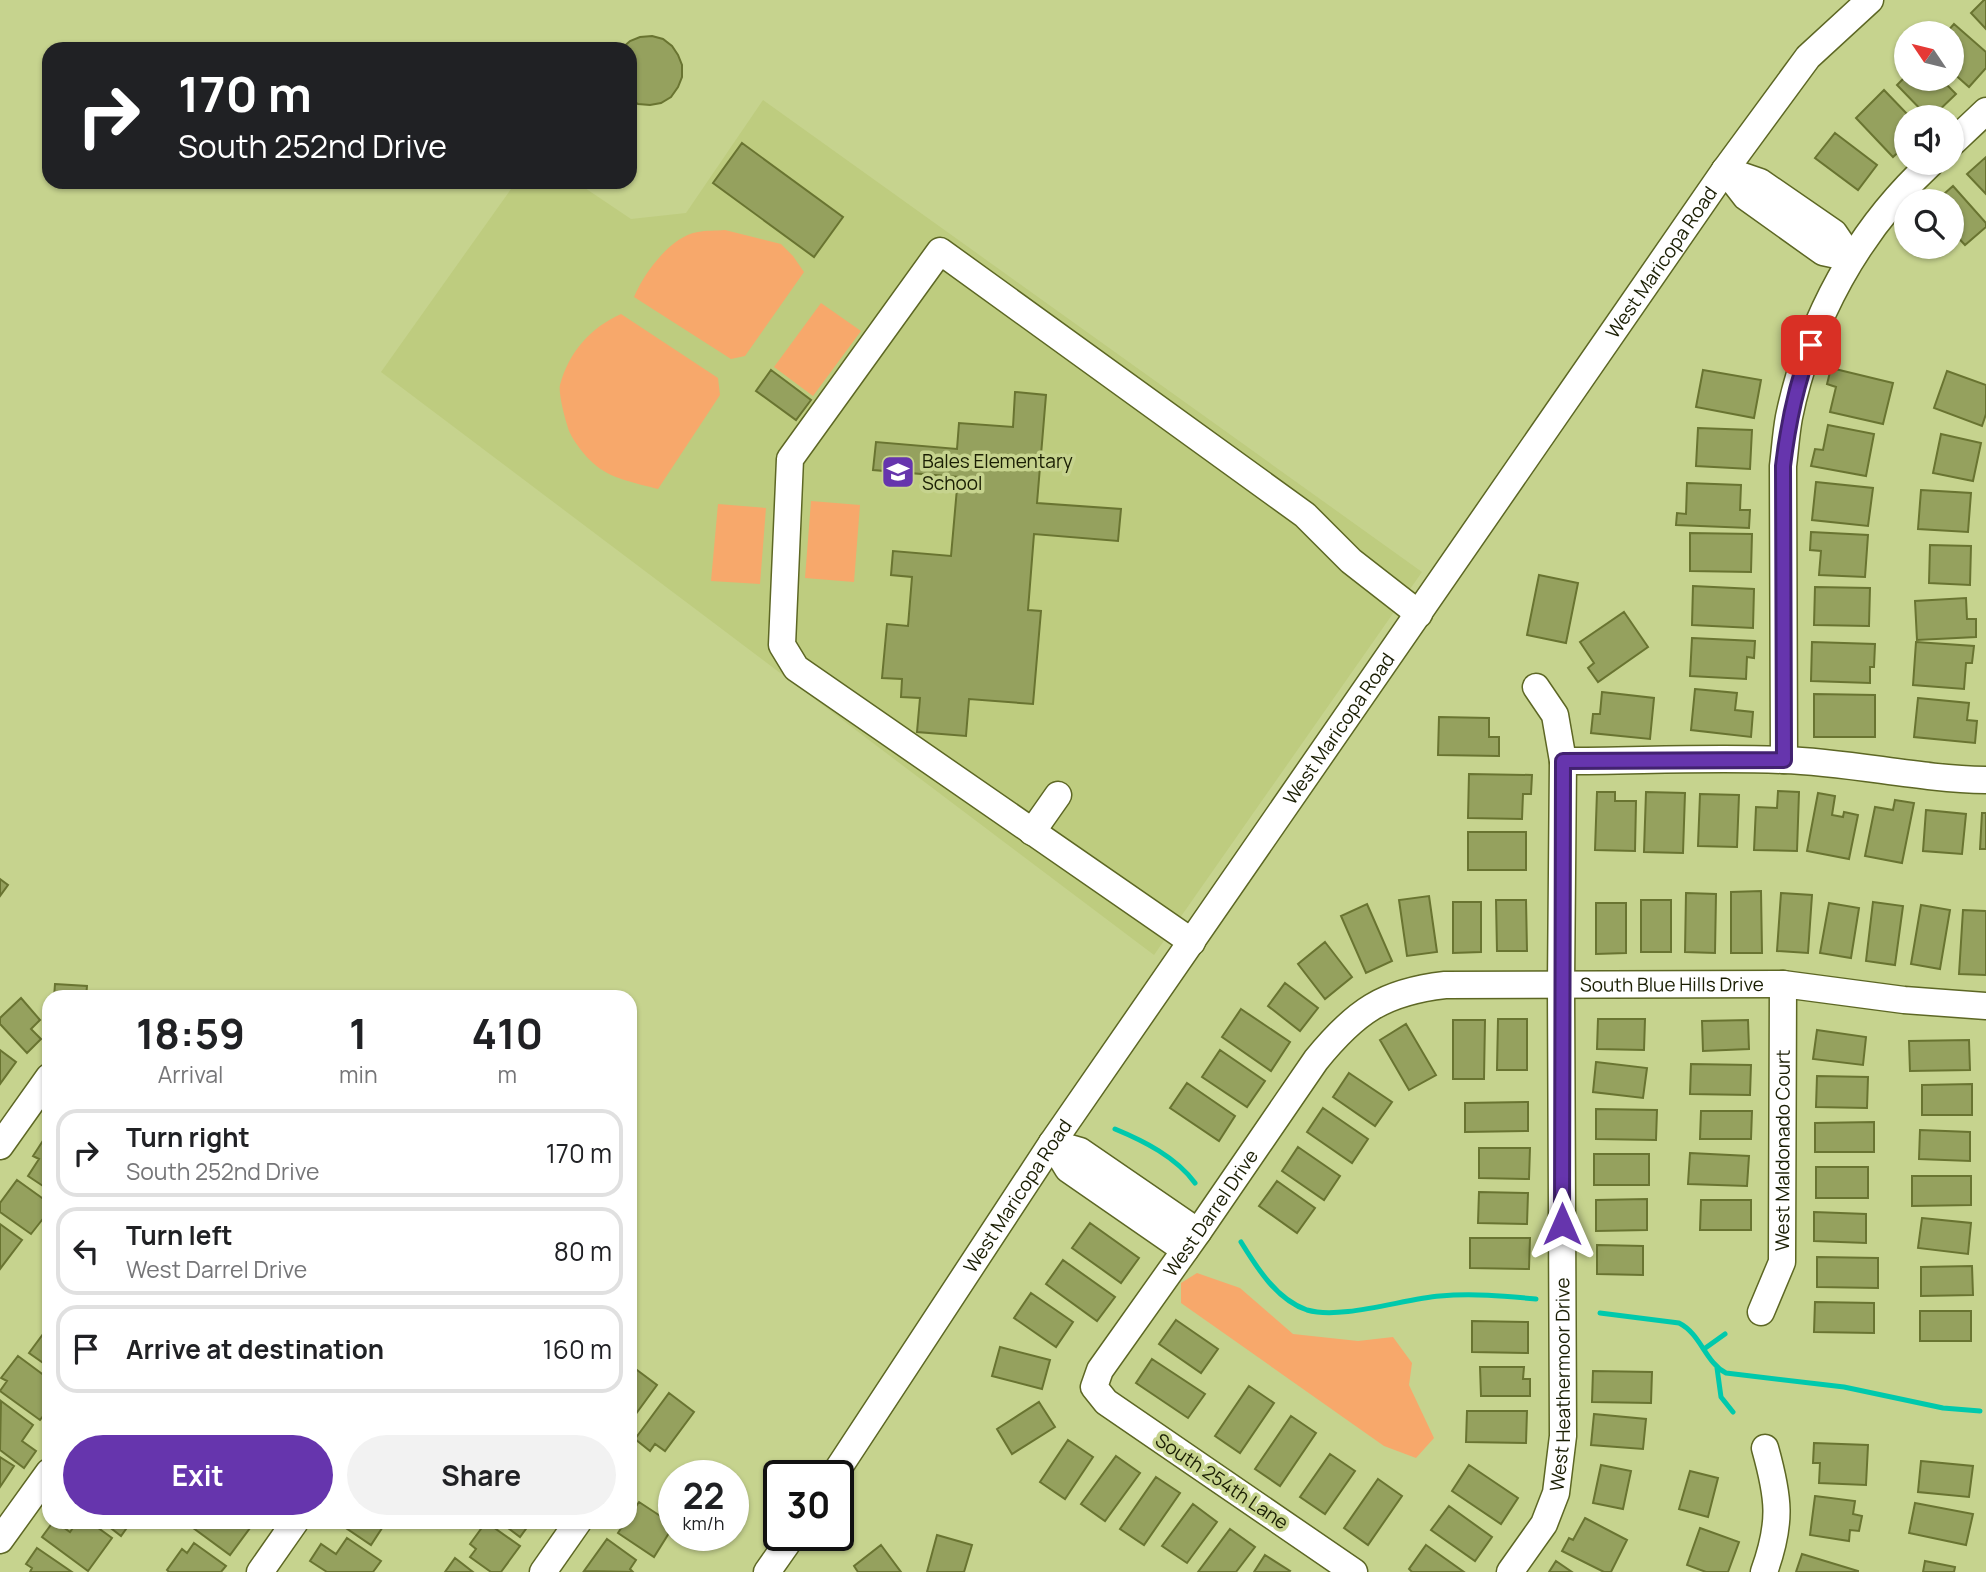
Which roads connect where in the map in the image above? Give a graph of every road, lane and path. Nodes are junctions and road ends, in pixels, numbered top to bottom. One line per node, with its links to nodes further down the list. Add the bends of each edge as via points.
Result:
1 (1870, 0): 4 (street, West Maricopa Road, via 1808,57)
2 (1986, 111): 3 (street)
3 (1964, 132)
4 (1725, 170): 6 (street, via 1746,197 1812,244); 7 (street, West Maricopa Road)
5 (1919, 175): 6 (street, via 1892,201)
6 (1851, 258): 9 (street, via 1802,369 1789,418 1783,466)
7 (1419, 614): 13 (street, via 1351,561 1305,515 940,251 790,459 782,645 796,668); 14 (street, West Maricopa Road)
8 (1536, 687): 10 (street, West Heathermoor Drive, via 1555,715)
9 (1784, 760): 10 (street); 11 (street)
10 (1563, 761): 16 (street, West Heathermoor Drive)
11 (1986, 780)
12 (1058, 795): 13 (street)
13 (1032, 832): 14 (street)
14 (1192, 942): 20 (street, West Maricopa Road)
15 (1783, 984): 16 (street, South Blue Hills Drive); 17 (street, South Blue Hills Drive); 23 (street, West Maldonado Court, via 1782,1262)
16 (1561, 985): 18 (street, South Blue Hills Drive, via 1445,985 1400,993 1356,1018); 36 (street, West Heathermoor Drive, via 1563,1436 1556,1493 1544,1524)
17 (1986, 1006)
18 (1331, 1041): 22 (street, West Darrel Drive)
19 (42, 1087): 21 (street)
20 (1052, 1143): 22 (street, via 1080,1151); 26 (street, West Maricopa Road)
21 (0, 1146)
22 (1191, 1241): 24 (street, West Darrel Drive, via 1100,1370)
23 (1761, 1312)
24 (1094, 1387): 35 (street, South 254th Lane, via 1106,1402)
25 (1765, 1448): 37 (street, via 1776,1489 1778,1520)
26 (844, 1460)
27 (42, 1482): 30 (street)
28 (290, 1529): 32 (street)
29 (573, 1529): 33 (street)
30 (0, 1540)
31 (782, 1551): 34 (street)
32 (260, 1572)
33 (542, 1572)
34 (767, 1572)
35 (1354, 1572)
36 (1510, 1572)
37 (1764, 1572)

